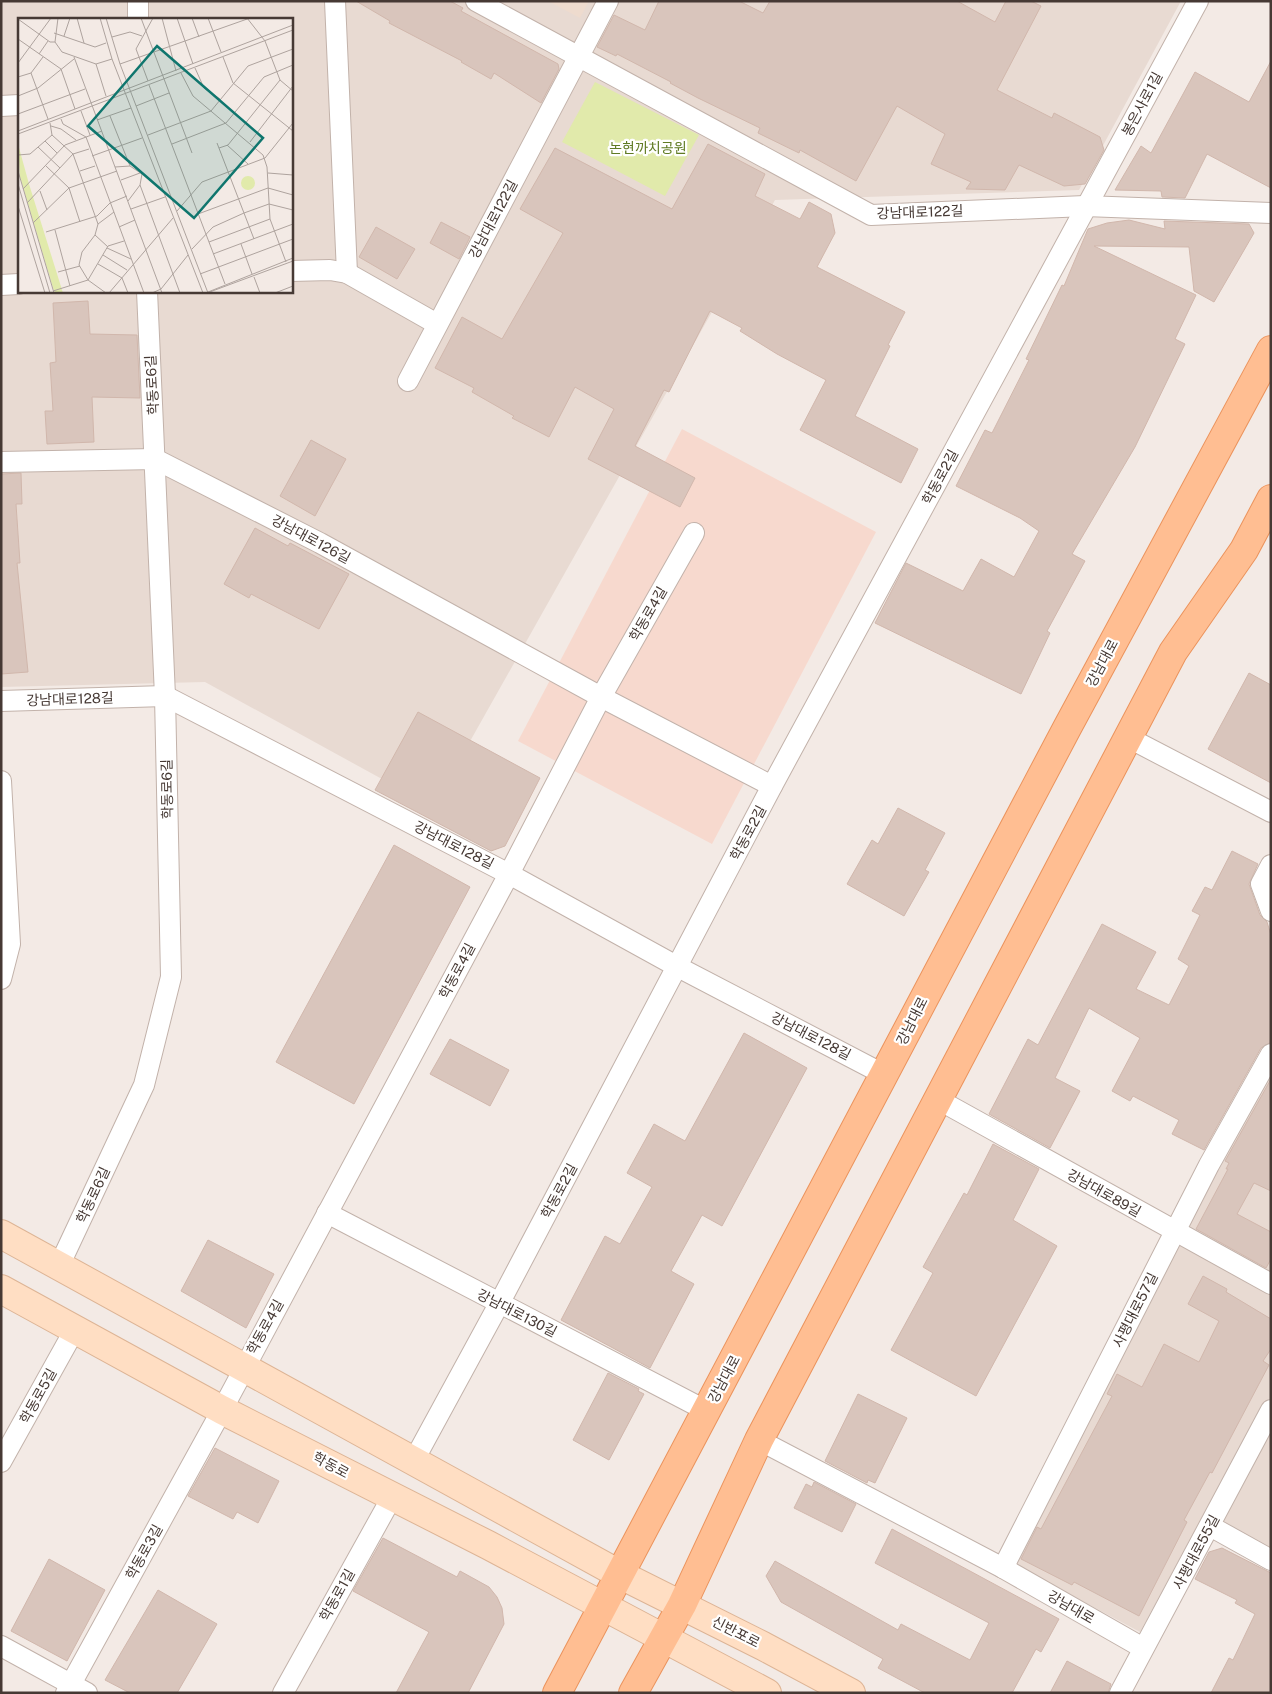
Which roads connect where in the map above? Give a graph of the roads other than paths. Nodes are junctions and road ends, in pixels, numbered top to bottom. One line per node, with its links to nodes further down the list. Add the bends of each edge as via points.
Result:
1 (138, 1): 6 (street)
2 (335, 1): 13 (street)
3 (476, 1): 7 (street, 강남대로122길)
4 (608, 1): 7 (street, 강남대로122길)
5 (1198, 1): 10 (street, 봉은사로1길)
6 (138, 18)
7 (578, 57): 10 (street, 강남대로122길, via 871,214); 17 (street, 강남대로122길)
8 (18, 105): 9 (street)
9 (1, 106)
10 (1085, 206): 11 (street, 강남대로122길); 29 (street, 학동로2길)
11 (1271, 214)
12 (292, 271): 13 (street)
13 (347, 273): 17 (street)
14 (18, 284): 15 (street)
15 (1, 285)
16 (147, 292): 20 (street, 학동로6길)
17 (437, 324): 19 (street, 강남대로122길)
18 (1271, 350): 37 (main road, 강남대로, via 1066,728)
19 (408, 381)
20 (155, 459): 21 (street, 강남대로126길); 24 (street, 학동로6길); 25 (street, 강남대로126길, via 320,543)
21 (1, 462)
22 (1271, 499): 27 (main road, via 1244,550 1173,652)
23 (694, 533): 25 (street, 학동로4길)
24 (165, 696): 26 (street, 강남대로128길); 32 (street, 강남대로128길); 42 (street, 학동로6길, via 171,977 144,1085)
25 (601, 698): 29 (street, 강남대로126길); 32 (street, 학동로4길)
26 (1, 701)
27 (1129, 738): 30 (street); 38 (main road)
28 (1, 781): 35 (street, via 10,944)
29 (772, 786): 34 (street, 학동로2길)
30 (1271, 812)
31 (1271, 865): 33 (street, via 1261,884)
32 (509, 874): 34 (street, 강남대로128길); 39 (street, 학동로4길)
33 (1271, 911)
34 (678, 966): 37 (street, 강남대로128길); 45 (street, 학동로2길)
35 (1, 979)
36 (1271, 1054): 40 (street, 사평대로57길)
37 (885, 1075): 50 (main road, 강남대로)
38 (938, 1100): 40 (street, 강남대로89길); 51 (main road)
39 (328, 1213): 45 (street, 강남대로130길); 47 (street, 학동로4길)
40 (1175, 1232): 43 (street, 강남대로89길); 57 (street, 사평대로57길)
41 (1, 1234): 42 (main road)
42 (59, 1266): 47 (main road)
43 (1271, 1284)
44 (1, 1289): 46 (main road, 학동로)
45 (499, 1304): 50 (street, 강남대로130길); 53 (street, 학동로2길)
46 (75, 1329): 48 (main road, 학동로); 52 (street, 학동로5길)
47 (243, 1367): 48 (street, 학동로4길); 53 (main road)
48 (222, 1410): 54 (main road, 학동로); 64 (street, 학동로3길)
49 (1271, 1410): 55 (street, 사평대로55길)
50 (707, 1411): 58 (main road, 강남대로)
51 (759, 1440): 57 (street, 강남대로); 59 (main road)
52 (1, 1462)
53 (413, 1462): 58 (main road)
54 (392, 1497): 60 (main road, 학동로); 65 (street, 학동로1길)
55 (1210, 1526): 56 (street); 63 (street, 사평대로55길)
56 (1271, 1560)
57 (1003, 1568): 63 (street, 강남대로)
58 (619, 1574): 59 (main road, 신반포로); 60 (main road, 강남대로)
59 (682, 1605): 61 (main road); 69 (main road, 신반포로)
60 (604, 1606): 61 (main road, 학동로); 66 (main road, 강남대로)
61 (662, 1638): 67 (main road); 68 (main road)
62 (1, 1646): 64 (street)
63 (1144, 1648): 70 (street, 사평대로55길)
64 (75, 1690)
65 (283, 1693)
66 (557, 1693)
67 (633, 1693)
68 (767, 1693)
69 (851, 1693)
70 (1120, 1693)

